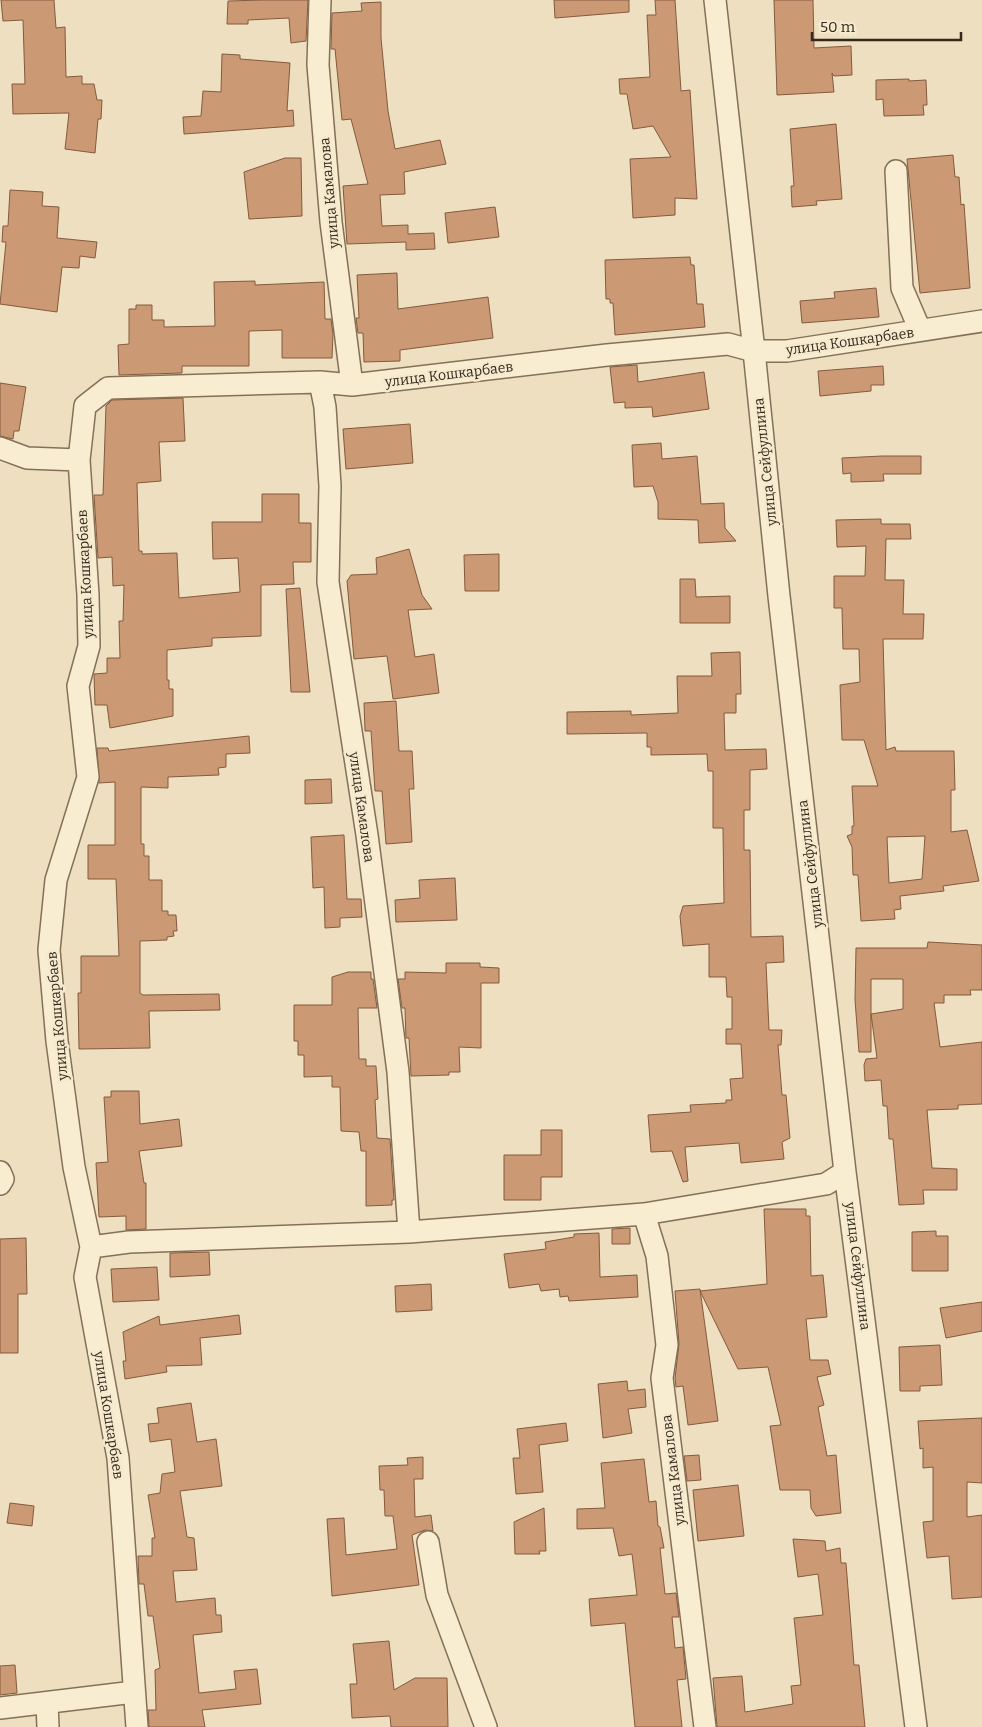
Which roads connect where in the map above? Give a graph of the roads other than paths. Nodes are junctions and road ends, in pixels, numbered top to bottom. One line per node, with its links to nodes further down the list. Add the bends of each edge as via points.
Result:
1 (320, 0): 8 (street, улица Камалова, via 318,65 329,202)
2 (715, 0): 6 (street, улица Сейфуллина)
3 (896, 171): 5 (street, via 902,288)
4 (982, 321): 5 (street, улица Кошкарбаев)
5 (920, 330): 6 (street, улица Кошкарбаев, via 787,351)
6 (754, 351): 8 (street, улица Кошкарбаев, via 728,344); 12 (street, улица Сейфуллина)
7 (320, 382): 8 (street, улица Кошкарбаев); 10 (street, улица Кошкарбаев, via 108,388 84,406); 15 (street, улица Камалова, via 325,407 330,486 328,582 367,836 398,1072)
8 (352, 385)
9 (0, 448): 10 (street, via 27,458)
10 (79, 460): 16 (street, улица Кошкарбаев, via 89,646 78,686 88,778 56,880 50,950 57,1041 74,1167)
11 (0, 1172): 13 (street, via 4,1179)
12 (845, 1172): 14 (street, via 826,1184); 25 (street, улица Сейфуллина)
13 (0, 1184)
14 (644, 1214): 15 (street); 24 (street, улица Камалова, via 658,1256 667,1345 662,1378)
15 (408, 1232): 16 (street, via 129,1242)
16 (91, 1247): 18 (street, улица Кошкарбаев, via 84,1277 118,1458)
17 (428, 1542): 23 (street, via 437,1596)
18 (134, 1692): 19 (street); 22 (street, улица Кошкарбаев)
19 (47, 1703): 20 (street); 21 (street)
20 (0, 1708)
21 (48, 1727)
22 (137, 1727)
23 (486, 1727)
24 (705, 1727)
25 (916, 1727)

